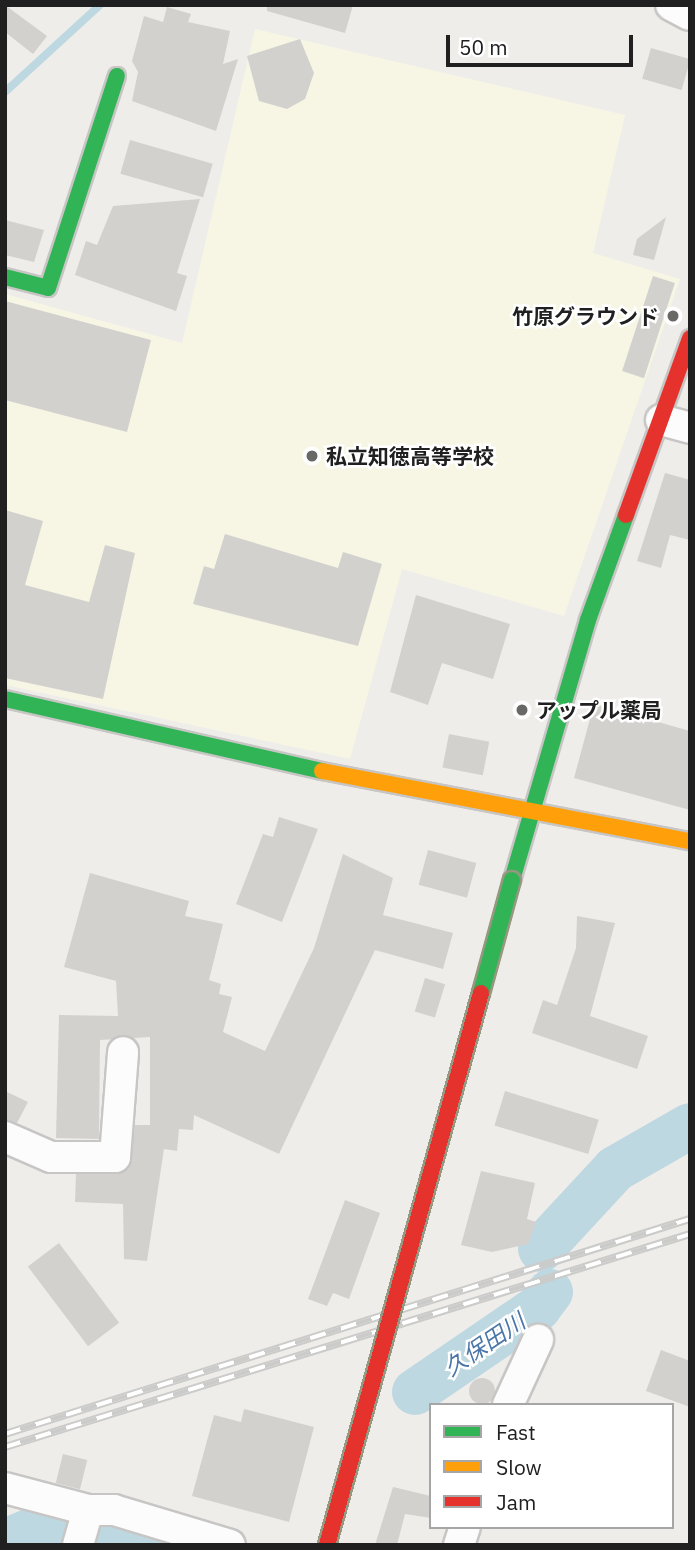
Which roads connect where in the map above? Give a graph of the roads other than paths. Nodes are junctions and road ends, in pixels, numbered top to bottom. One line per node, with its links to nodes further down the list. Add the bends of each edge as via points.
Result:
1 (671, 5): 2 (street)
2 (690, 15)
3 (117, 76): 4 (street, via 48,288)
4 (5, 277)
5 (690, 338): 6 (street)
6 (661, 419): 7 (street); 9 (street)
7 (690, 428)
8 (5, 699): 9 (street, via 298,767)
9 (530, 806): 10 (street); 19 (street, bridge)
10 (690, 841)
11 (123, 1052): 12 (street, via 115,1157 51,1157)
12 (5, 1137)
13 (538, 1340): 14 (street)
14 (509, 1403)
15 (5, 1488): 16 (street)
16 (88, 1510): 17 (street); 18 (street, via 114,1510)
17 (78, 1545)
18 (230, 1545)
19 (327, 1545)

